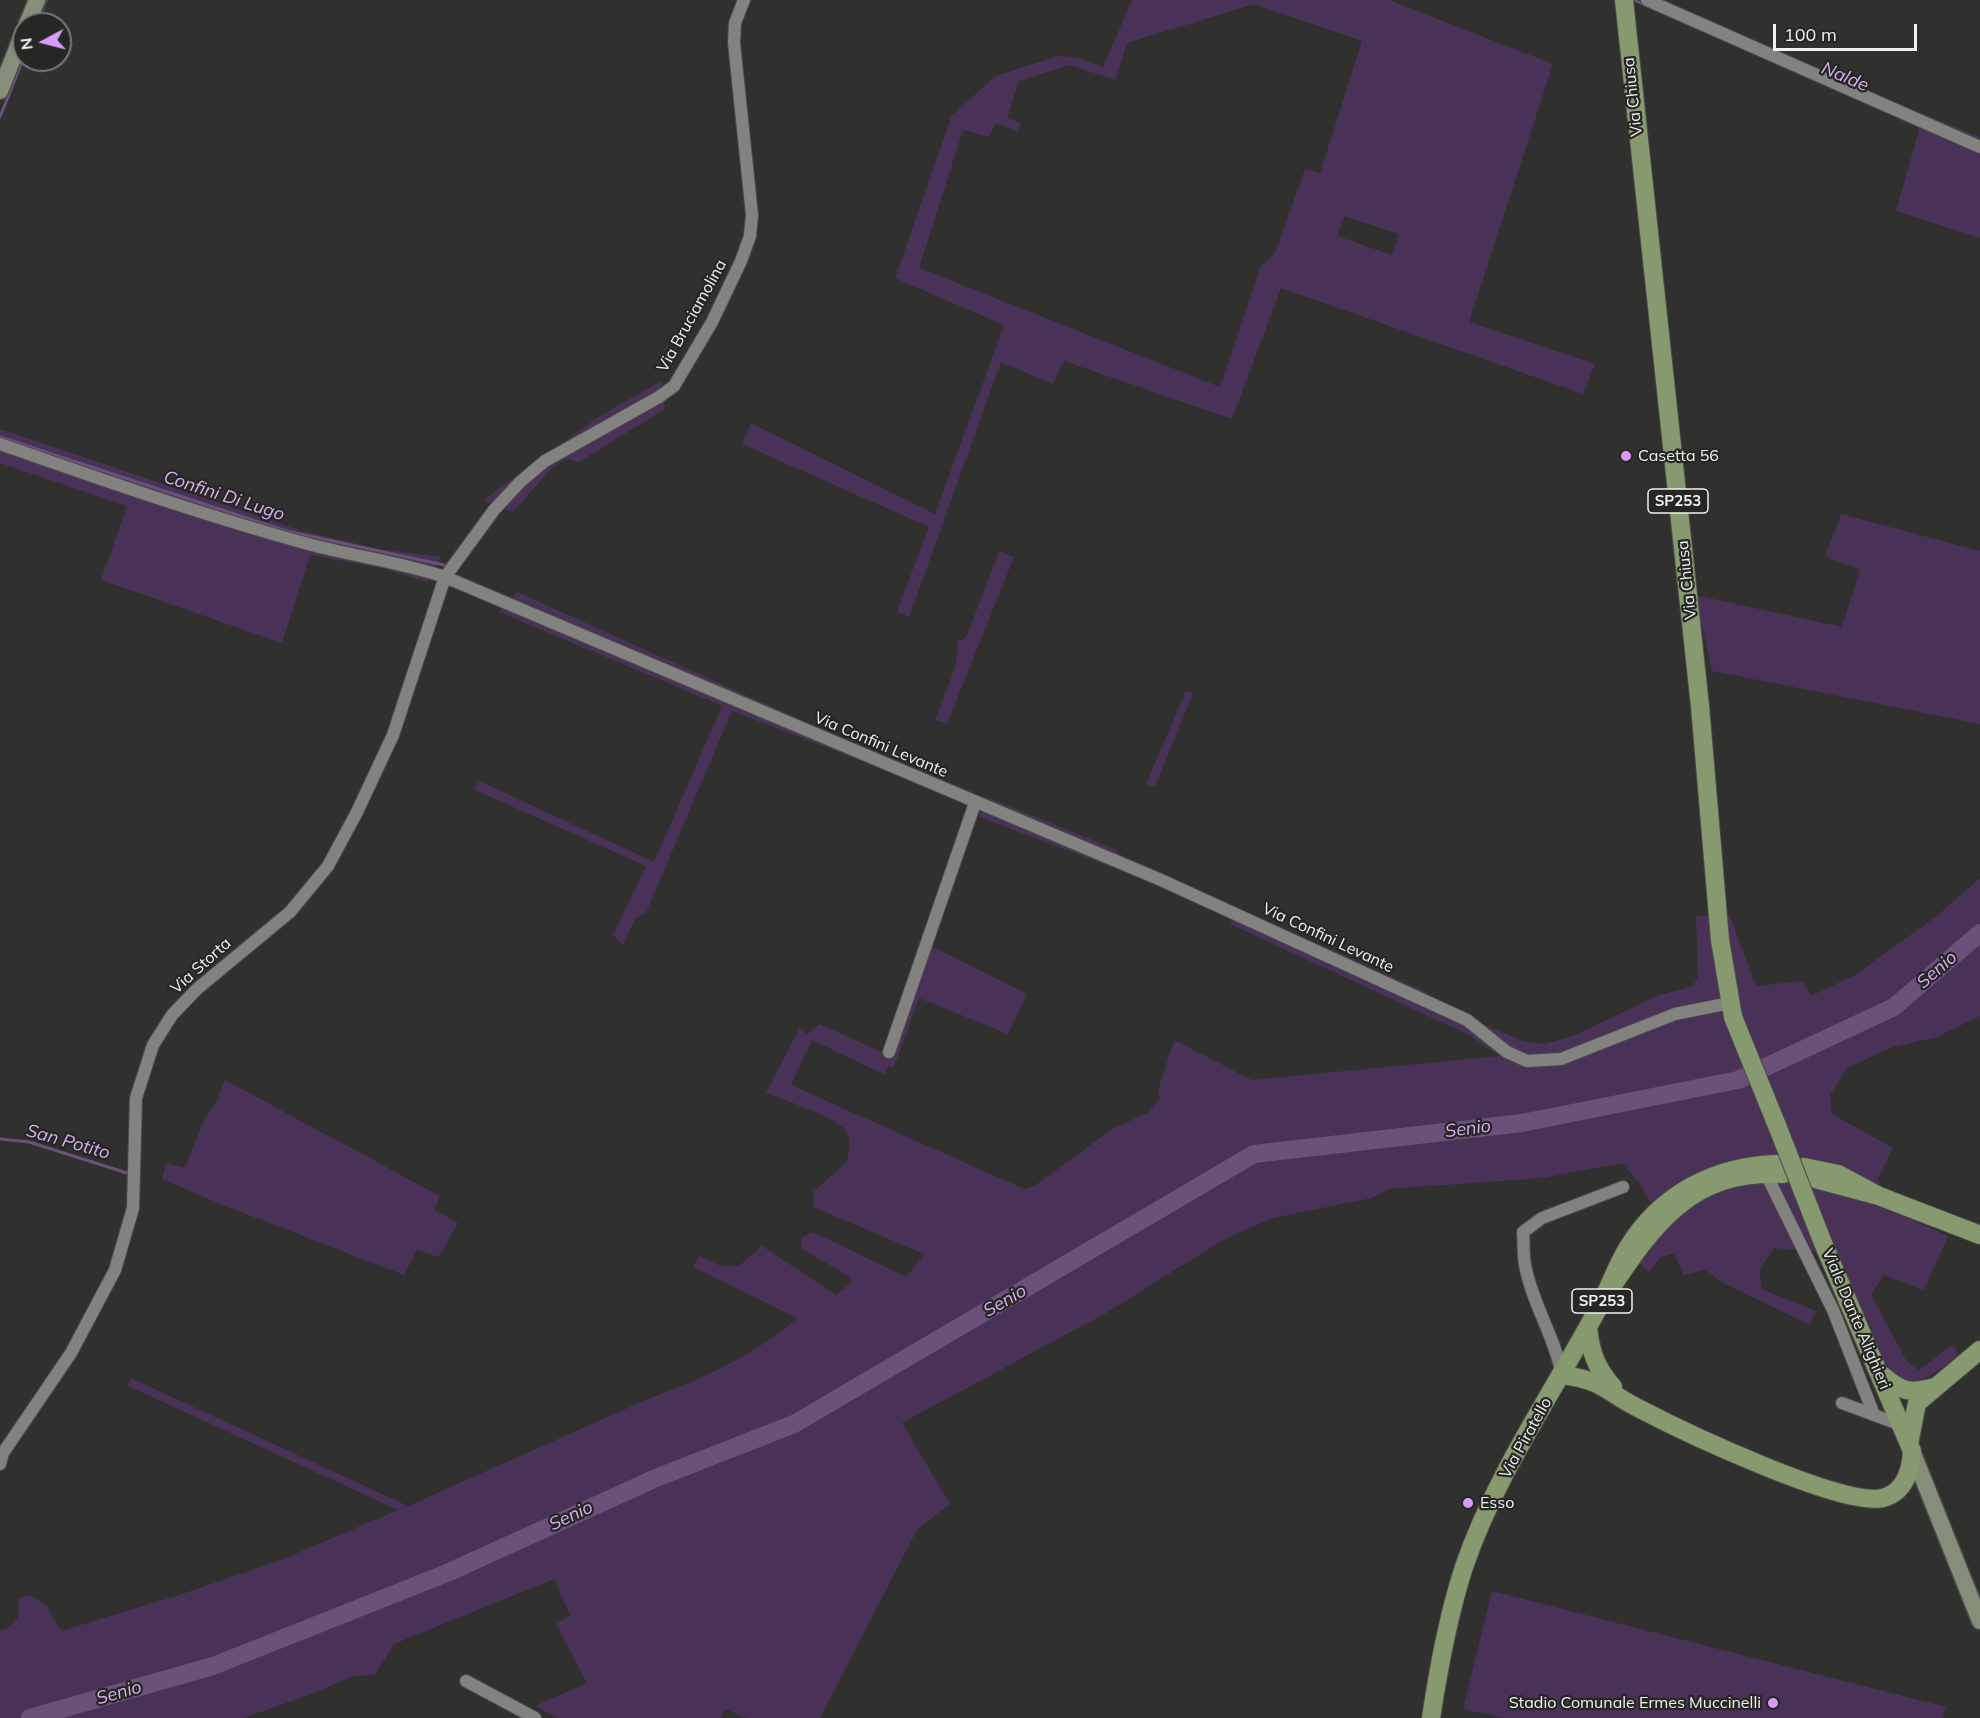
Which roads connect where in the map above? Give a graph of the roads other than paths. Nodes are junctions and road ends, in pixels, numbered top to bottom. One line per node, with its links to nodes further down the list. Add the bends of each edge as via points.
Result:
1 (744, 0): 8 (street, Via Bruciamolina, via 735,23 734,43 752,215 750,236 712,322 674,386 545,461 494,510)
2 (1624, 0): 10 (main road, Via Chiusa / SP253, via 1700,705 1720,940)
3 (1647, 0): 6 (street)
4 (12, 61): 5 (street)
5 (0, 91)
6 (1980, 147)
7 (0, 444): 8 (street, Via Confini Levante, via 164,502 310,545 414,567)
8 (445, 578): 9 (street, Via Confini Levante); 26 (street, Via Storta, via 393,735 328,866 290,912 197,989 172,1015 153,1045 136,1098 133,1208 115,1270 71,1353 3,1453)
9 (975, 802): 10 (street, Via Confini Levante, via 1161,880 1467,1020 1507,1052 1527,1060 1562,1059 1675,1014); 11 (street)
10 (1732, 1010): 18 (main road, Viale Dante Alighieri / SP253, bridge)
11 (889, 1052)
12 (1776, 1171): 16 (main road, Via Piratello / SP253, via 1748,1166 1706,1178 1663,1206 1627,1249); 23 (street)
13 (1806, 1172): 15 (main road)
14 (1623, 1187): 19 (street, via 1542,1218 1523,1232 1525,1266 1557,1349)
15 (1980, 1235)
16 (1588, 1328): 19 (main road, Via Piratello / SP253); 21 (main road, SP253, via 1591,1354 1598,1370)
17 (1978, 1350): 20 (main road, SP253)
18 (1879, 1372): 20 (main road, via 1899,1389 1917,1392); 24 (main road, Viale Dante Alighieri / SP253)
19 (1562, 1375): 21 (main road, SP253, via 1597,1382); 30 (main road, Via Piratello, via 1489,1507 1465,1565 1444,1634)
20 (1935, 1387): 25 (main road, SP253, via 1917,1403)
21 (1620, 1395): 25 (main road, SP253, via 1638,1408 1770,1467 1836,1493 1865,1499 1892,1494 1902,1485 1911,1470)
22 (1842, 1403): 23 (street)
23 (1874, 1415): 24 (street)
24 (1901, 1425): 25 (main road, Viale Dante Alighieri / SP253)
25 (1911, 1448): 27 (street, Viale Dante Alighieri)
26 (0, 1464)
27 (1980, 1621)
28 (466, 1681): 29 (street)
29 (536, 1718)
30 (1431, 1718)

